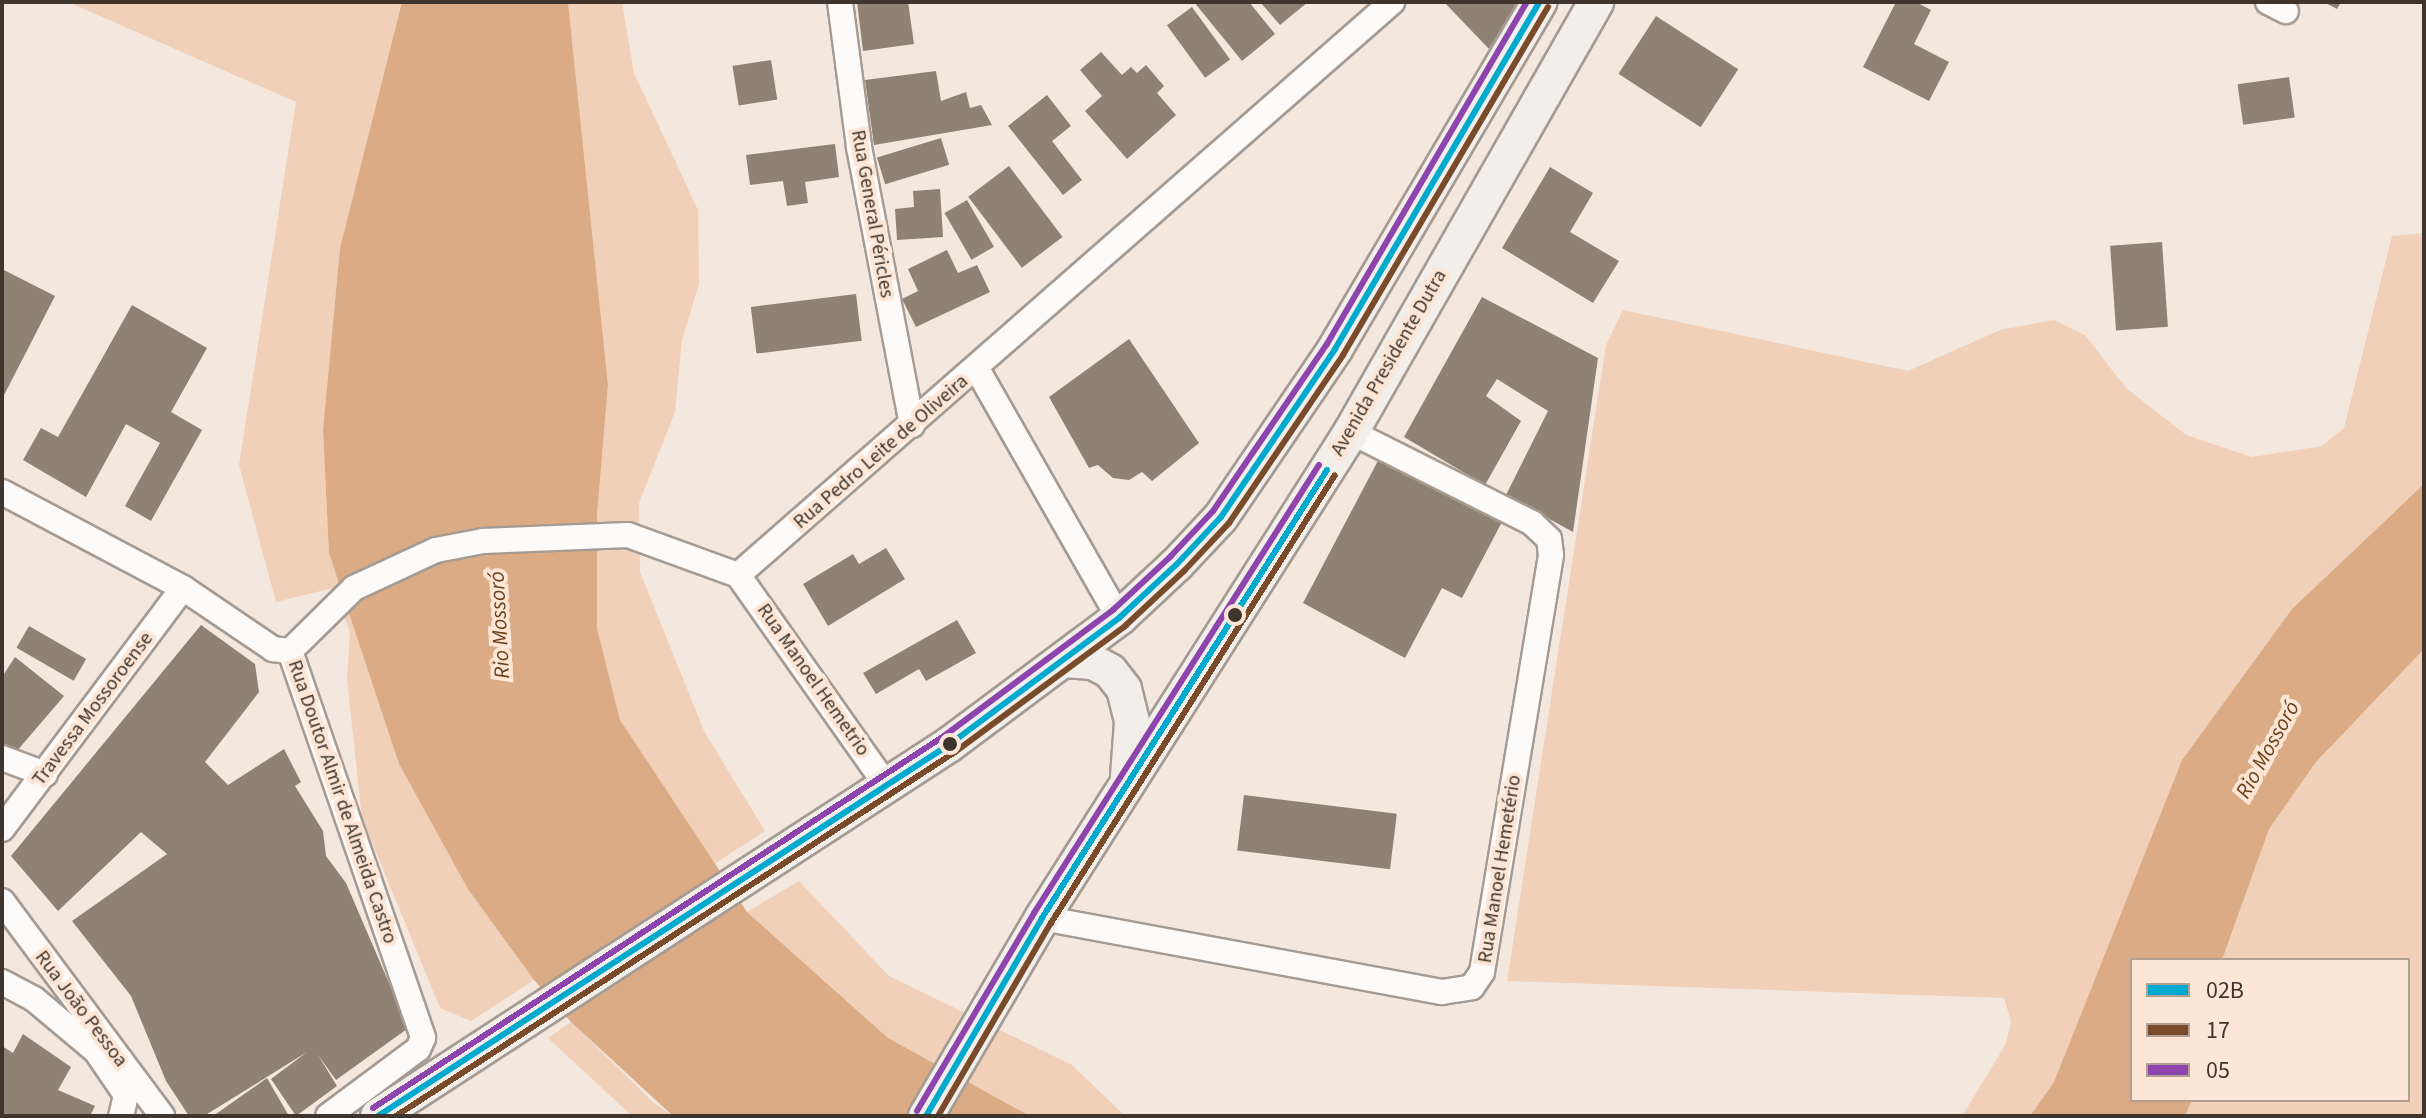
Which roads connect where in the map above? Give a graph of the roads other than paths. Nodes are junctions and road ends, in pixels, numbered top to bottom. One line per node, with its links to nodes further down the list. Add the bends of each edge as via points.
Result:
1 (840, 2): 8 (street, Rua General Péricles, via 859,147)
2 (1392, 2): 6 (street, Rua Pedro Leite de Oliveira)
3 (1539, 2): 5 (main road)
4 (1596, 2): 7 (main road, Avenida Presidente Dutra)
5 (1335, 349): 7 (main road); 13 (main road, via 1221,517)
6 (977, 369): 8 (street, Rua Pedro Leite de Oliveira); 13 (street)
7 (1383, 375): 9 (main road, Avenida Presidente Dutra)
8 (912, 425): 11 (street, Rua Pedro Leite de Oliveira)
9 (1351, 432): 18 (main road, Avenida Presidente Dutra); 22 (street, Rua Manoel Hemetério, via 1532,523 1549,539 1551,555 1482,972 1472,987 1442,992)
10 (2, 492): 12 (street, Rua Doutor Almir de Almeida Castro)
11 (738, 575): 14 (street, via 628,535 499,540 436,550 354,588); 19 (street, Rua Manoel Hemetrio)
12 (183, 588): 14 (street, Rua Doutor Almir de Almeida Castro, via 256,639); 17 (street, Travessa Mossoroense)
13 (1119, 618): 15 (main road)
14 (290, 651): 28 (street, Rua Doutor Almir de Almeida Castro, via 423,1038 418,1049)
15 (1063, 660): 18 (main road, via 1093,662 1110,671 1124,689 1132,722); 19 (main road)
16 (2, 758): 17 (street)
17 (45, 774): 20 (street, Travessa Mossoroense)
18 (1127, 785): 22 (main road, Avenida Presidente Dutra)
19 (887, 786): 26 (main road)
20 (2, 829)
21 (3, 902): 23 (street, via 11,925); 27 (street, Rua João Pessoa)
22 (1042, 918): 29 (main road, Avenida Presidente Dutra)
23 (2, 941)
24 (2, 983): 25 (street, via 34,999 96,1051)
25 (123, 1106)
26 (390, 1108)
27 (162, 1116)
28 (328, 1116)
29 (926, 1116)

